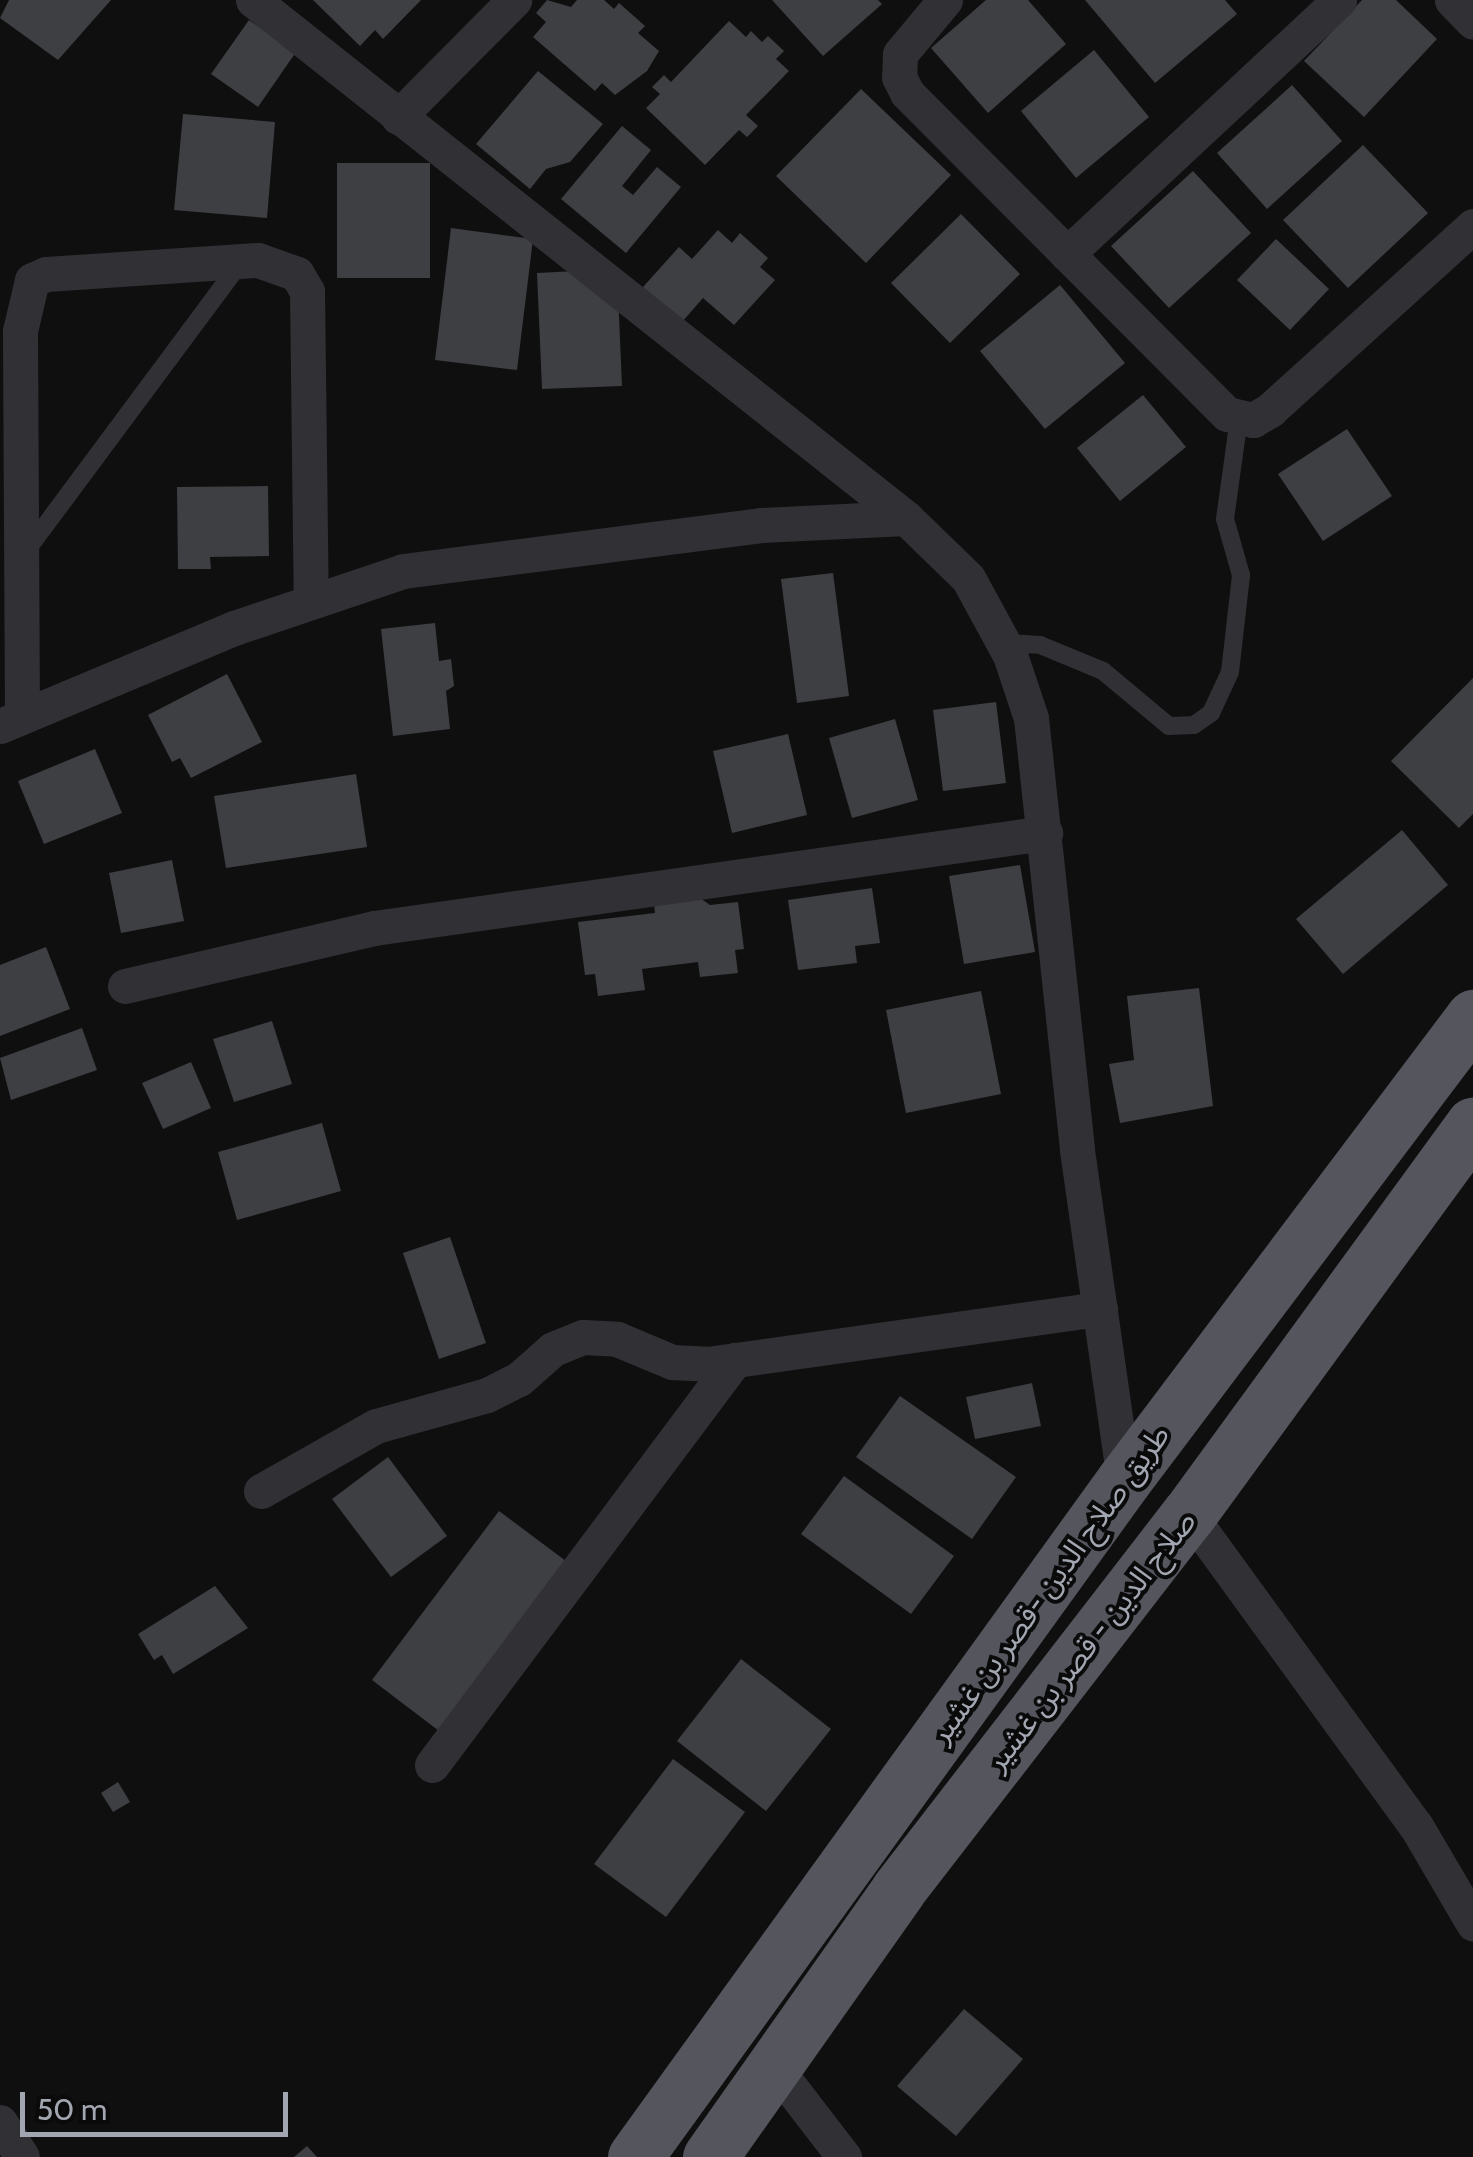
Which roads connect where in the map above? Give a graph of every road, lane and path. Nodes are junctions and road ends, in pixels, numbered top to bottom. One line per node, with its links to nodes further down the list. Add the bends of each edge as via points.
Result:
1 (253, 0): 7 (street)
2 (514, 0): 7 (street)
3 (945, 0): 9 (street, via 900,54 899,76 927,116)
4 (1339, 0): 9 (street)
5 (1452, 0): 6 (street)
6 (1473, 22)
7 (398, 117): 12 (street)
8 (1473, 226): 11 (street, via 1270,410 1253,420)
9 (1067, 254): 11 (street)
10 (242, 262): 13 (lane); 13 (street, via 32,280 20,331); 14 (street, via 279,263 298,274 307,291)
11 (1239, 418): 15 (lane, via 1225,519 1241,576 1230,672 1211,713 1194,725 1169,726 1103,671 1040,645)
12 (906, 518): 14 (street, via 761,525 403,571); 15 (street, via 968,578)
13 (22, 558): 16 (street)
14 (312, 598): 16 (street)
15 (1004, 643): 17 (street, via 1030,718)
16 (11, 721)
17 (1045, 833): 18 (street, via 374,928); 21 (street)
18 (125, 986)
19 (1473, 1017): 23 (highway, طريق صلاح الدين -قصر بن غشير)
20 (1473, 1125): 25 (highway, صلاح الدين - قصر بن غشير)
21 (1100, 1309): 22 (street); 23 (street)
22 (735, 1360): 24 (street, via 672,1362 616,1339 583,1338 553,1349 503,1387 376,1426); 28 (street)
23 (1124, 1480): 26 (highway, طريق صلاح الدين -قصر بن غشير)
24 (261, 1491)
25 (1189, 1514): 27 (highway, صلاح الدين - قصر بن غشير); 29 (street, via 1416,1826)
26 (1026, 1615): 27 (highway); 33 (highway, طريق صلاح الدين -قصر بن غشير)
27 (1080, 1657): 30 (highway, صلاح الدين - قصر بن غشير, via 898,1890)
28 (432, 1765)
29 (1473, 1923)
30 (774, 2066): 34 (highway, صلاح الدين - قصر بن غشير); 35 (street)
31 (0, 2122): 32 (street)
32 (22, 2157)
33 (635, 2157)
34 (710, 2157)
35 (844, 2157)

